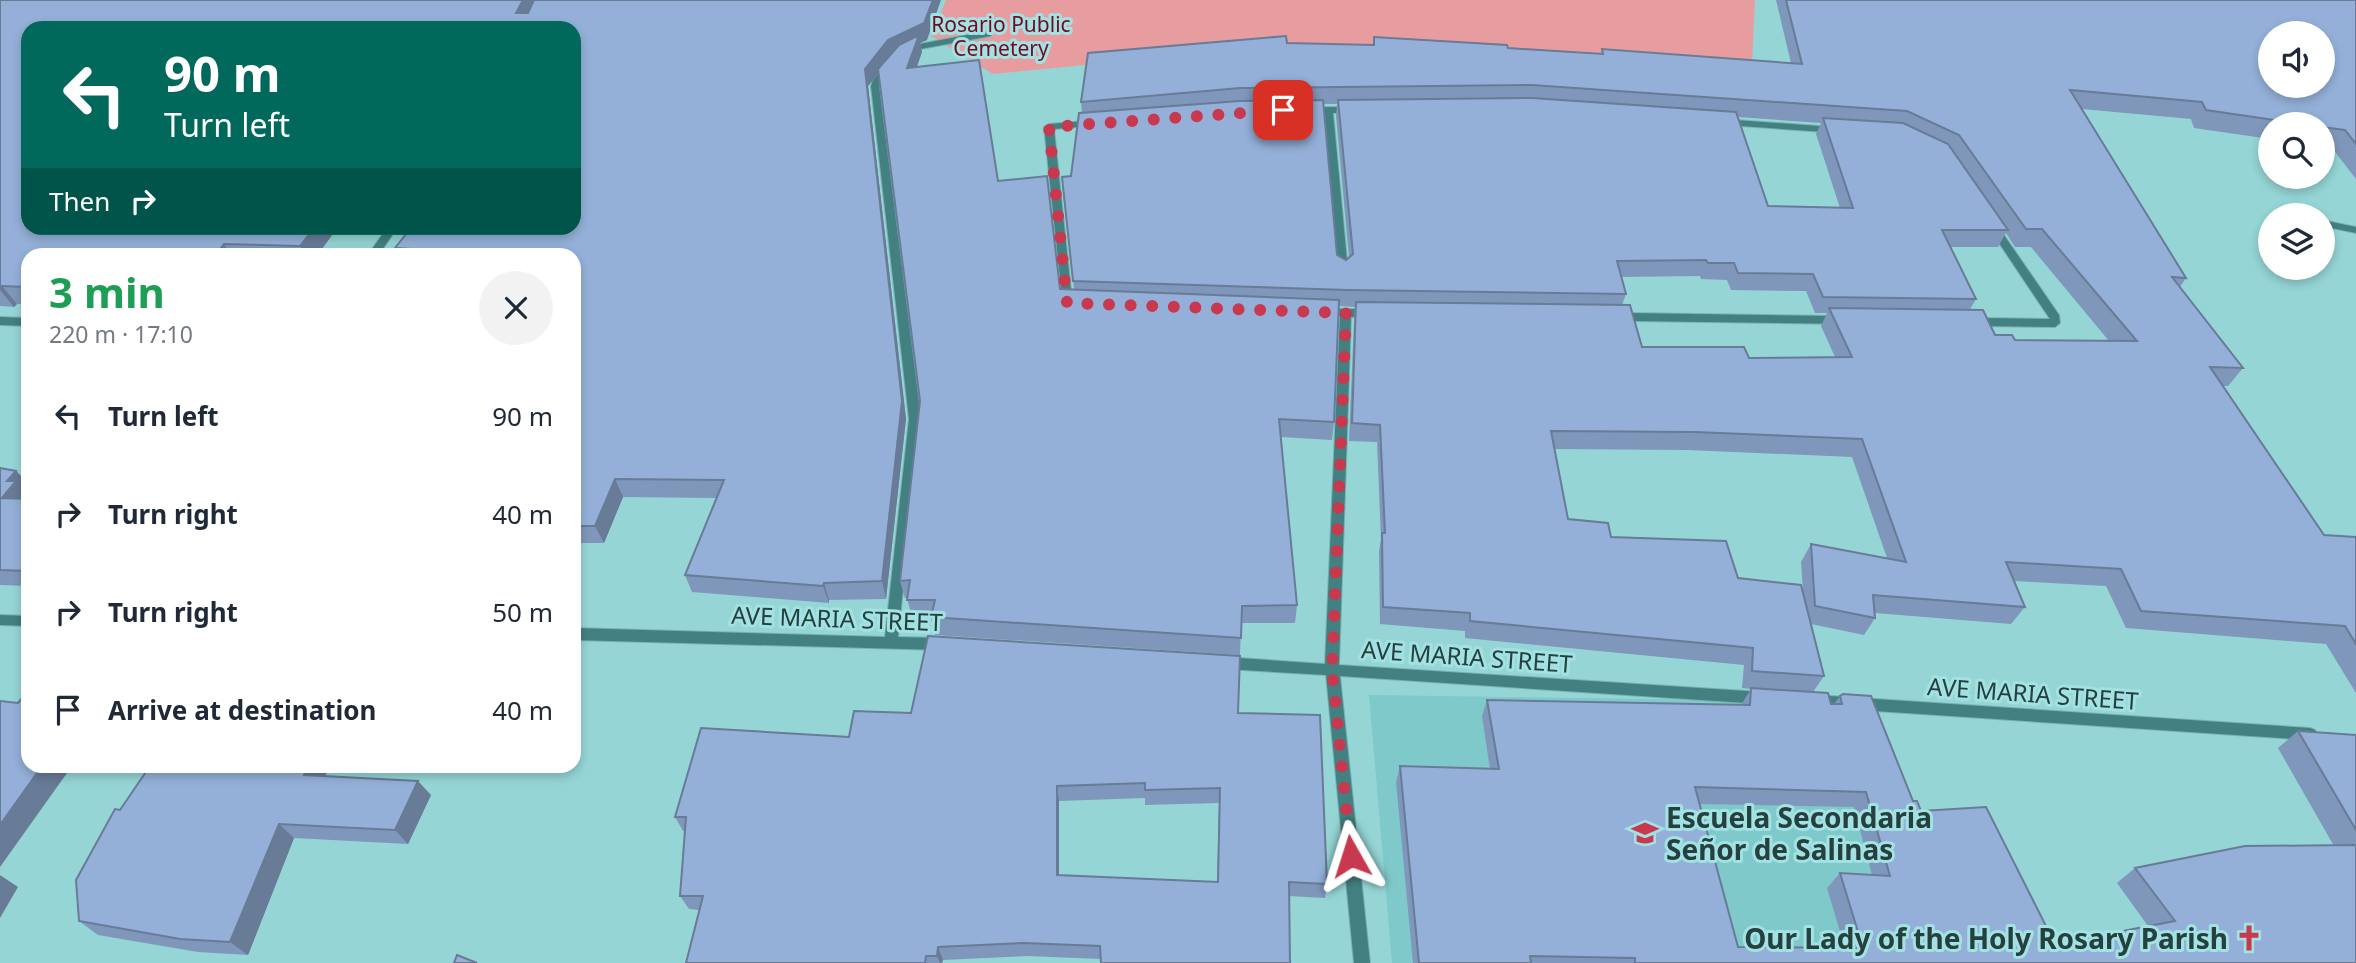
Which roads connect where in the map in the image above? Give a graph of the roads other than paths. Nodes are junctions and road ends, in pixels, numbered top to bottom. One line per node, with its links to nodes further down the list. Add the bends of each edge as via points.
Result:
1 (988, 34): 12 (street, via 912,48 880,70 874,86 915,419)
2 (1328, 109): 5 (street); 6 (street, via 1239,111 1049,127 1067,303); 6 (street, via 1528,108 1898,134 1945,156 2056,318 2055,323 2047,324)
3 (2335, 226): 4 (street)
4 (2356, 230)
5 (1343, 271)
6 (1346, 313): 15 (street)
7 (0, 321): 8 (street)
8 (21, 322)
9 (0, 620): 10 (street)
10 (21, 621)
11 (581, 634): 12 (street, AVE MARIA STREET)
12 (891, 640): 13 (street, AVE MARIA STREET)
13 (960, 645)
14 (1208, 662): 15 (street, AVE MARIA STREET)
15 (1332, 670): 16 (street, AVE MARIA STREET); 19 (street)
16 (1775, 699)
17 (1802, 701): 18 (street, AVE MARIA STREET)
18 (2328, 735)
19 (1362, 963)

